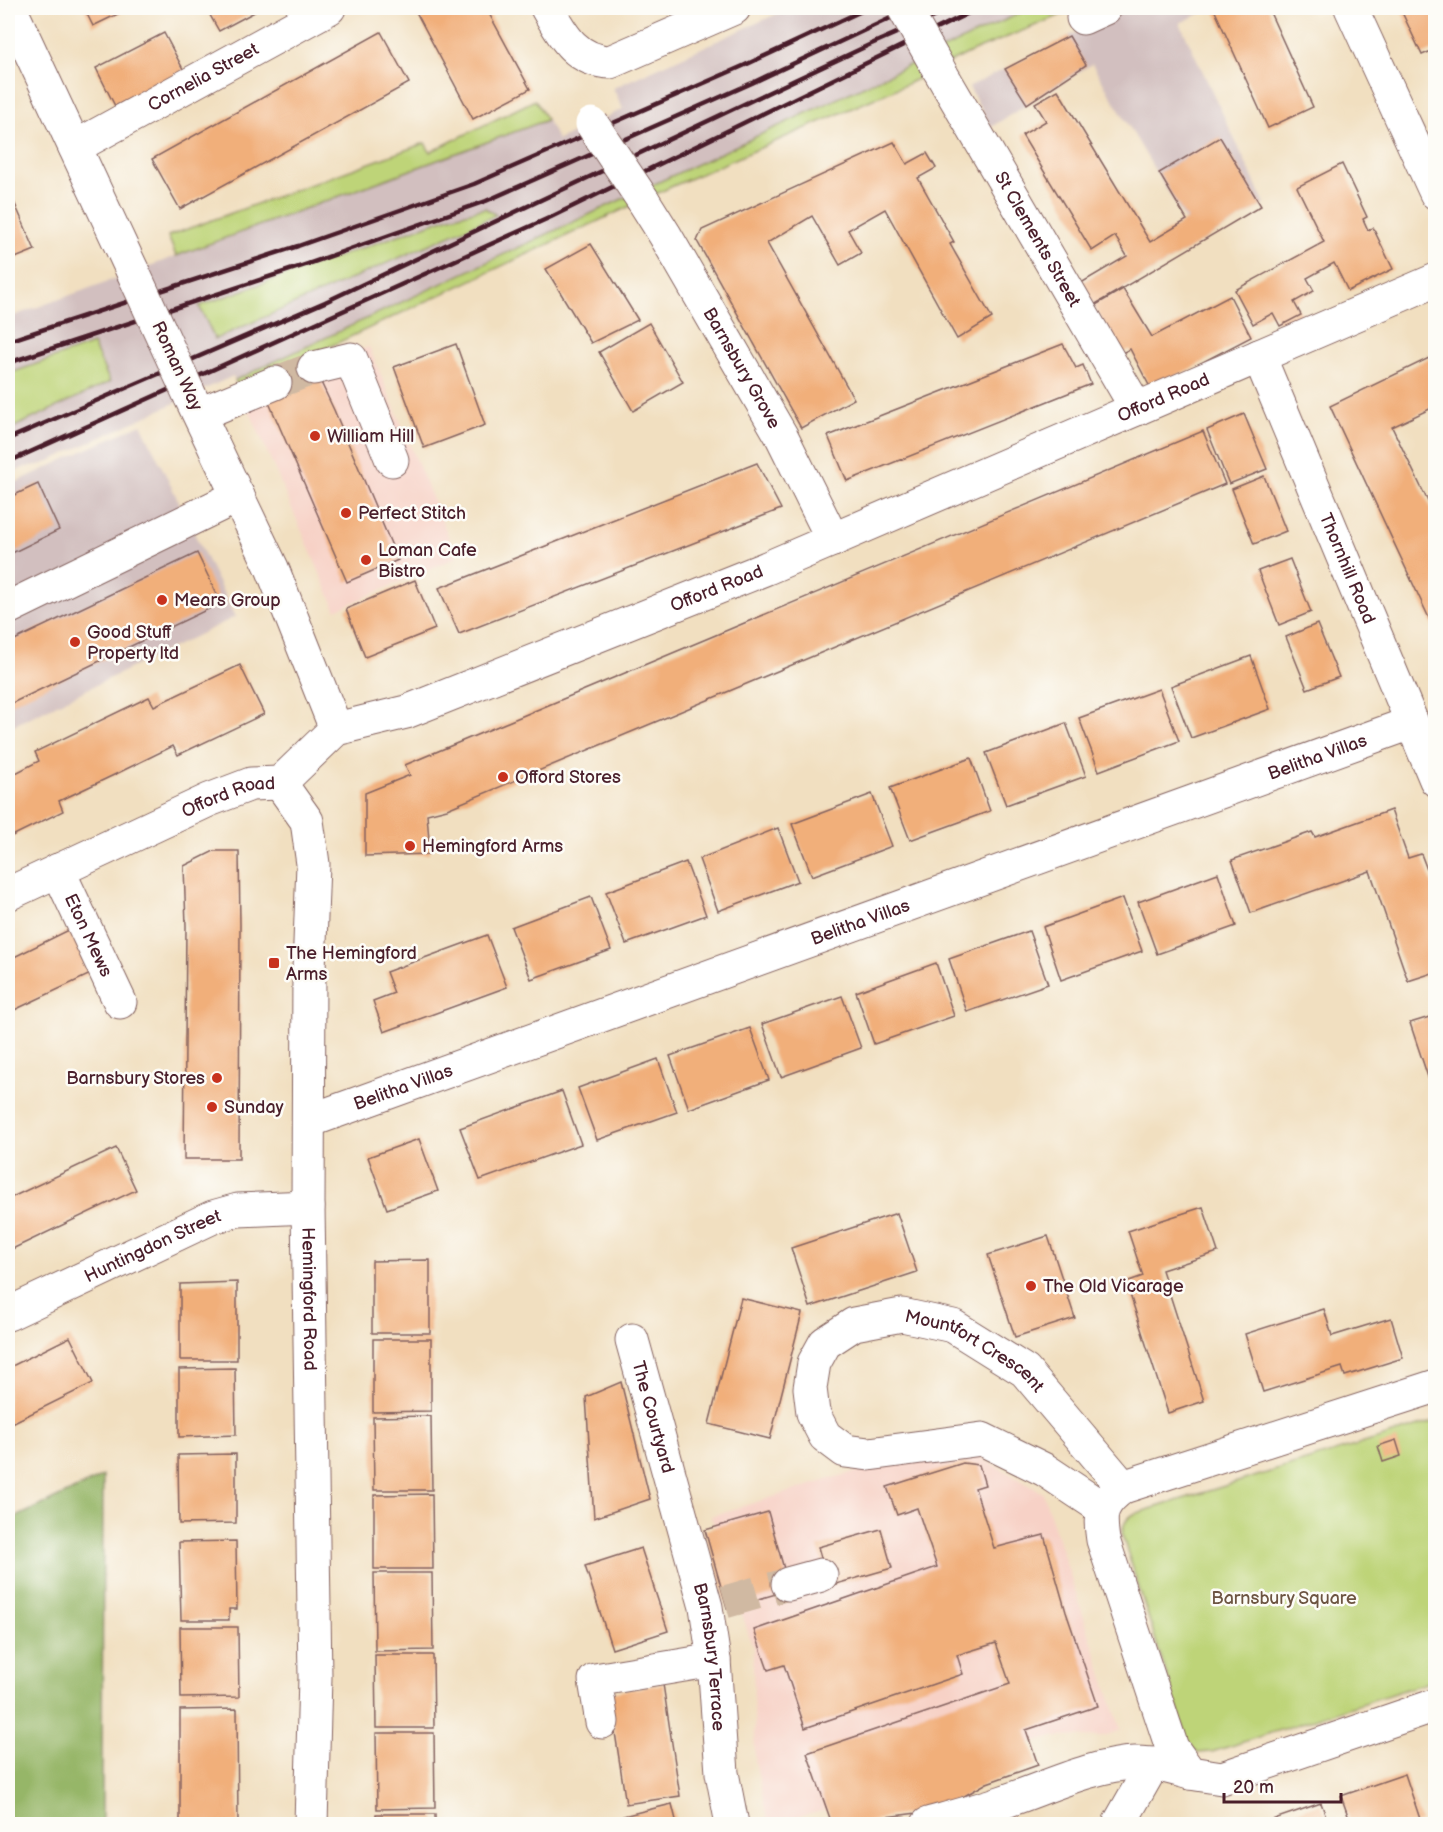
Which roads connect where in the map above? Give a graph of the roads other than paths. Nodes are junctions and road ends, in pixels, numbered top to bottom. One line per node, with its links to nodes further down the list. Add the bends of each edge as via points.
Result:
1 (10, 8): 8 (street, Roman Way)
2 (329, 8): 8 (street, Cornelia Street)
3 (547, 8): 4 (street, via 572,47 590,59 610,62)
4 (734, 8)
5 (904, 8): 15 (street, St Clements Street, bridge)
6 (1351, 8): 9 (street)
7 (592, 124): 18 (street, Barnsbury Grove, bridge, via 666,235 782,437)
8 (75, 147): 14 (street, Roman Way, bridge)
9 (1436, 193)
10 (1436, 280): 11 (street, Offord Road)
11 (1259, 356): 15 (street, Offord Road); 20 (street, Thornhill Road)
12 (314, 368): 16 (street, via 351,359)
13 (275, 383): 14 (street)
14 (195, 405): 17 (street, Roman Way)
15 (1137, 409): 18 (street, Offord Road)
16 (392, 460)
17 (238, 496): 19 (street); 21 (street, Roman Way, via 288,606)
18 (833, 540): 21 (street, Offord Road, via 406,712)
19 (8, 608)
20 (1411, 723): 22 (street, Thornhill Road); 27 (street, Belitha Villas)
21 (336, 729): 23 (street, Offord Road)
22 (1436, 780)
23 (280, 783): 24 (street, Offord Road, via 251,784 209,800); 27 (street, Hemingford Road, via 307,821 313,864)
24 (58, 870): 25 (street, Offord Road); 26 (street, Eton Mews)
25 (8, 894)
26 (120, 1002)
27 (309, 1121): 28 (street, Hemingford Road)
28 (308, 1207): 29 (street, Huntingdon Street, via 238,1210 213,1217); 42 (street, Hemingford Road, via 315,1677)
29 (8, 1314)
30 (632, 1340): 32 (street, The Courtyard)
31 (1436, 1386): 33 (street)
32 (673, 1493): 36 (street, Barnsbury Terrace, via 716,1605)
33 (1112, 1498): 33 (street, Mountfort Crescent, via 982,1439 869,1454 845,1451 825,1436 813,1413 810,1388 814,1363 825,1343 854,1324 902,1315 953,1326 1025,1371); 40 (street, via 1100,1521 1103,1540 1172,1748)
34 (821, 1575): 35 (street)
35 (788, 1584)
36 (714, 1660): 38 (street, via 594,1680); 43 (street, Barnsbury Terrace, via 722,1773)
37 (1436, 1705): 40 (street, via 1222,1778)
38 (602, 1722)
39 (1153, 1764): 40 (street); 41 (street, via 1109,1767 1053,1783); 45 (street)
40 (1190, 1773)
41 (996, 1813): 44 (street)
42 (311, 1824)
43 (732, 1824)
44 (928, 1824)
45 (1119, 1824)

